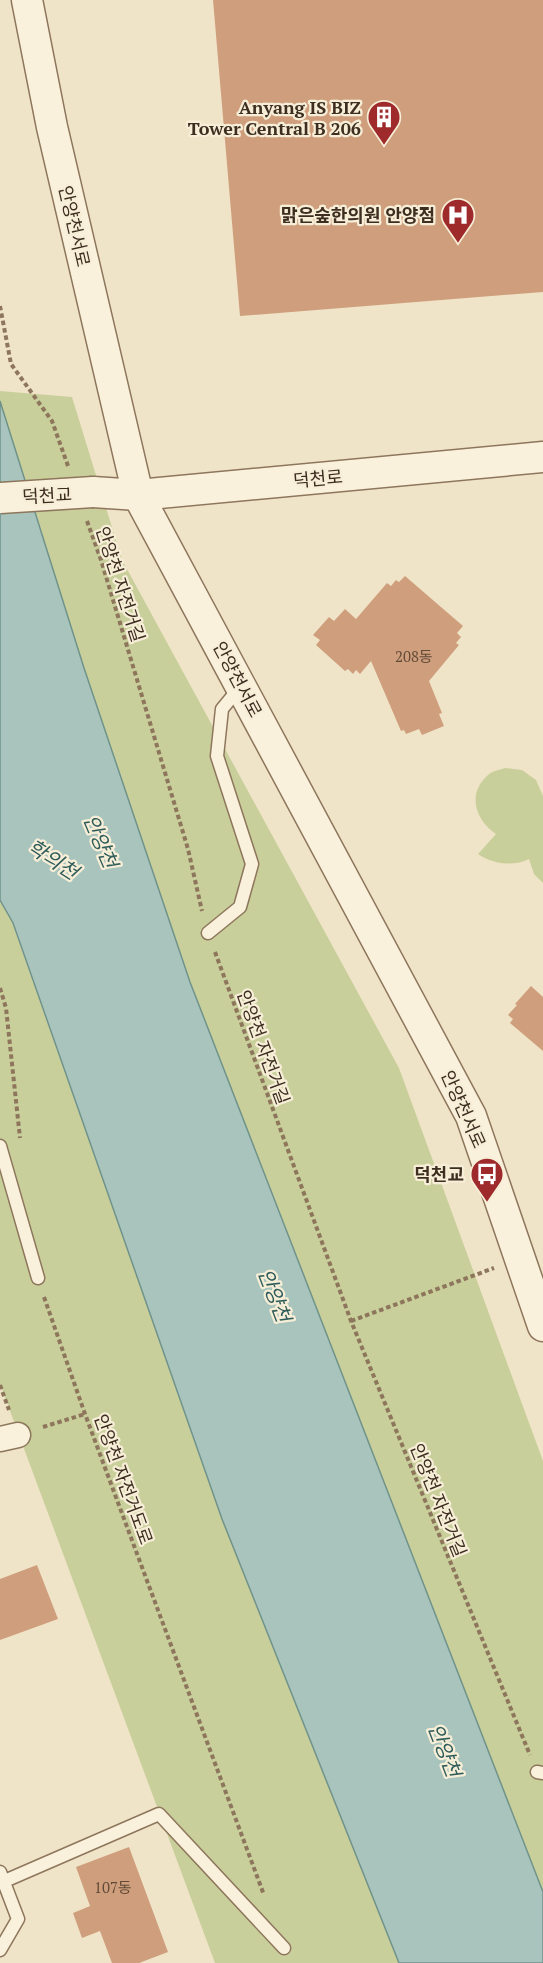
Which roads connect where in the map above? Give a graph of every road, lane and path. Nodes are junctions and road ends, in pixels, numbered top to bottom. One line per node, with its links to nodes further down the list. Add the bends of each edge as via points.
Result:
1 (27, 0): 5 (street, 안양천서로)
2 (0, 306): 4 (path, 안양천 자전거길, via 11,364 51,421)
3 (543, 457): 5 (street, 덕천로)
4 (83, 494): 5 (street, 덕천로); 6 (street, 덕천교, bridge); 8 (path, 안양천 자전거길, via 188,849)
5 (138, 495): 7 (street, 안양천서로)
6 (0, 498)
7 (242, 686): 8 (lane, via 222,709 218,756 252,864 240,907); 12 (street, 안양천서로, via 471,1116)
8 (208, 933): 14 (path, 안양천 자전거길)
9 (0, 988): 11 (path, via 6,1008)
10 (0, 1146): 13 (lane)
11 (22, 1149)
12 (520, 1259): 14 (path); 15 (street, 안양천서로)
13 (38, 1278): 16 (path, 안양천 자전거도로)
14 (351, 1321): 18 (path, 안양천 자전거길)
15 (543, 1326)
16 (85, 1414): 17 (path); 20 (path, 안양천 자전거도로)
17 (9, 1437)
18 (540, 1772)
19 (1, 1879): 21 (lane, via 159,1814); 22 (lane, via 18,1919)
20 (267, 1904)
21 (284, 1948)
22 (0, 1950)

